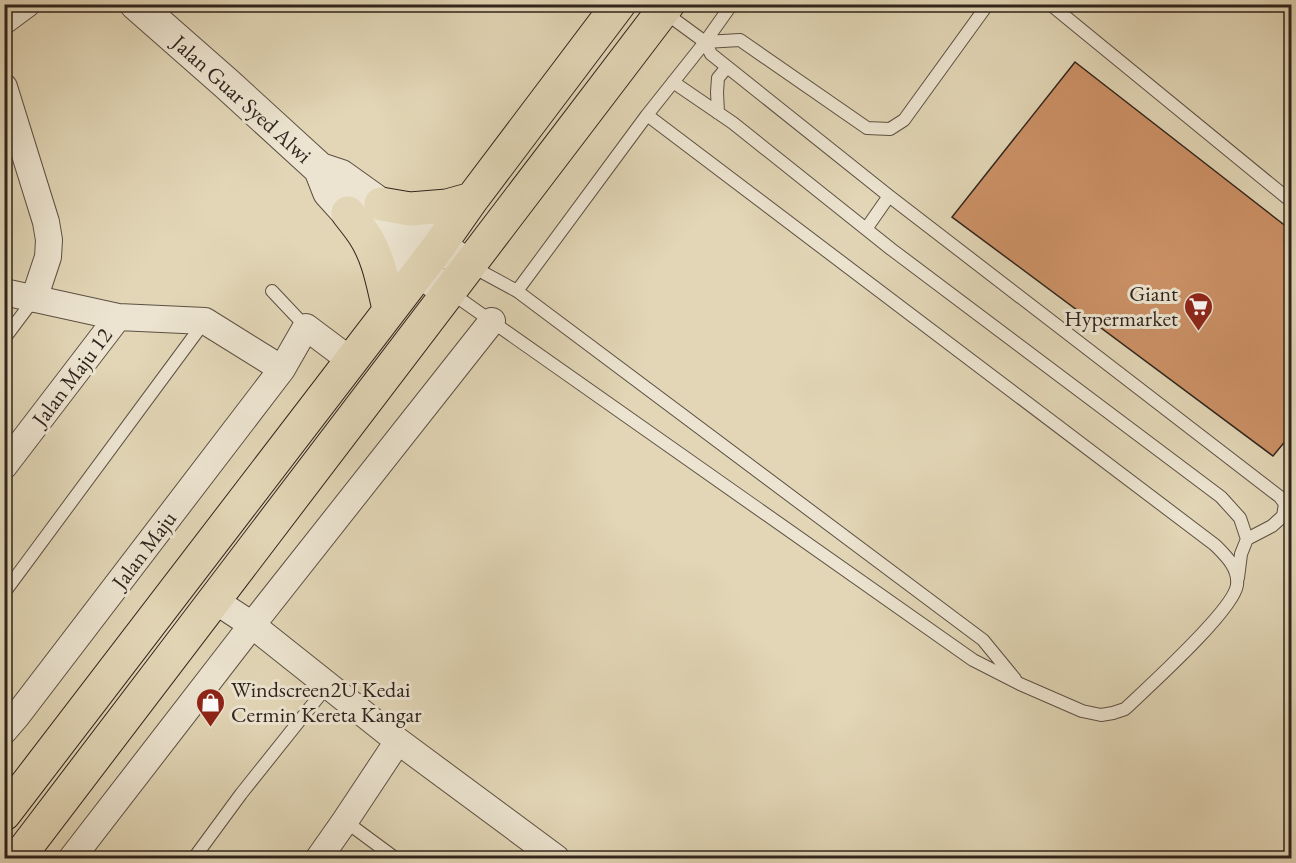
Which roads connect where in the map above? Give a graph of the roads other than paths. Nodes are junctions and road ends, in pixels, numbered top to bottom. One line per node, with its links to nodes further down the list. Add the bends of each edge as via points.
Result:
1 (27, 4): 8 (street)
2 (136, 4): 15 (street, Jalan Guar Syed Alwi)
3 (619, 4): 17 (main road)
4 (732, 4): 9 (lane)
5 (988, 4): 9 (lane, via 904,120 890,129 867,128 740,40)
6 (1050, 4): 18 (lane)
7 (665, 8): 9 (lane); 23 (main road)
8 (4, 21)
9 (705, 42): 10 (lane, via 711,54); 11 (lane)
10 (727, 67): 13 (lane, via 718,78); 16 (lane)
11 (674, 82): 13 (lane); 14 (lane)
12 (4, 87): 29 (street, via 49,240 48,257)
13 (718, 113): 21 (lane)
14 (647, 116): 27 (lane); 40 (lane, via 1215,545 1236,571)
15 (320, 169): 19 (street, Jalan Guar Syed Alwi, via 341,176); 20 (street, Jalan Guar Syed Alwi, via 329,192)
16 (889, 196): 21 (lane); 39 (lane, via 1280,497 1286,504 1283,516)
17 (472, 199): 19 (main road, via 411,209); 22 (main road)
18 (1292, 202)
19 (381, 204): 22 (street, Jalan Guar Syed Alwi)
20 (348, 213): 24 (street, Jalan Guar Syed Alwi); 30 (main road, via 374,253)
21 (866, 229): 39 (lane, via 1221,497 1240,518)
22 (439, 246): 23 (street, Jalan Guar Syed Alwi); 24 (main road)
23 (469, 265): 26 (main road); 27 (lane)
24 (418, 272): 26 (street, Jalan Guar Syed Alwi); 30 (main road)
25 (272, 291): 34 (lane)
26 (449, 291): 33 (lane); 42 (main road)
27 (518, 291): 44 (lane, via 983,640)
28 (4, 292): 29 (street)
29 (34, 299): 31 (street); 35 (lane)
30 (389, 309): 36 (main road)
31 (118, 317): 32 (street); 38 (street, Jalan Maju 12)
32 (206, 321): 37 (street); 41 (lane)
33 (492, 321): 43 (street); 44 (lane, via 972,660)
34 (306, 327): 36 (street); 37 (street, Jalan Maju)
35 (4, 339)
36 (350, 360): 48 (main road)
37 (282, 369): 46 (street, Jalan Maju)
38 (4, 466)
39 (1247, 538): 40 (lane)
40 (1237, 585): 44 (lane, via 1232,599 1211,625 1125,709 1101,715 1082,711)
41 (4, 593)
42 (214, 600): 43 (street); 50 (main road)
43 (252, 625): 45 (street); 51 (street)
44 (1020, 684)
45 (328, 685): 47 (street); 52 (lane)
46 (8, 719)
47 (398, 741): 49 (street); 55 (street)
48 (4, 814)
49 (345, 821): 53 (street); 54 (lane)
50 (18, 858)
51 (72, 858)
52 (194, 858)
53 (319, 858)
54 (395, 858)
55 (556, 858)

